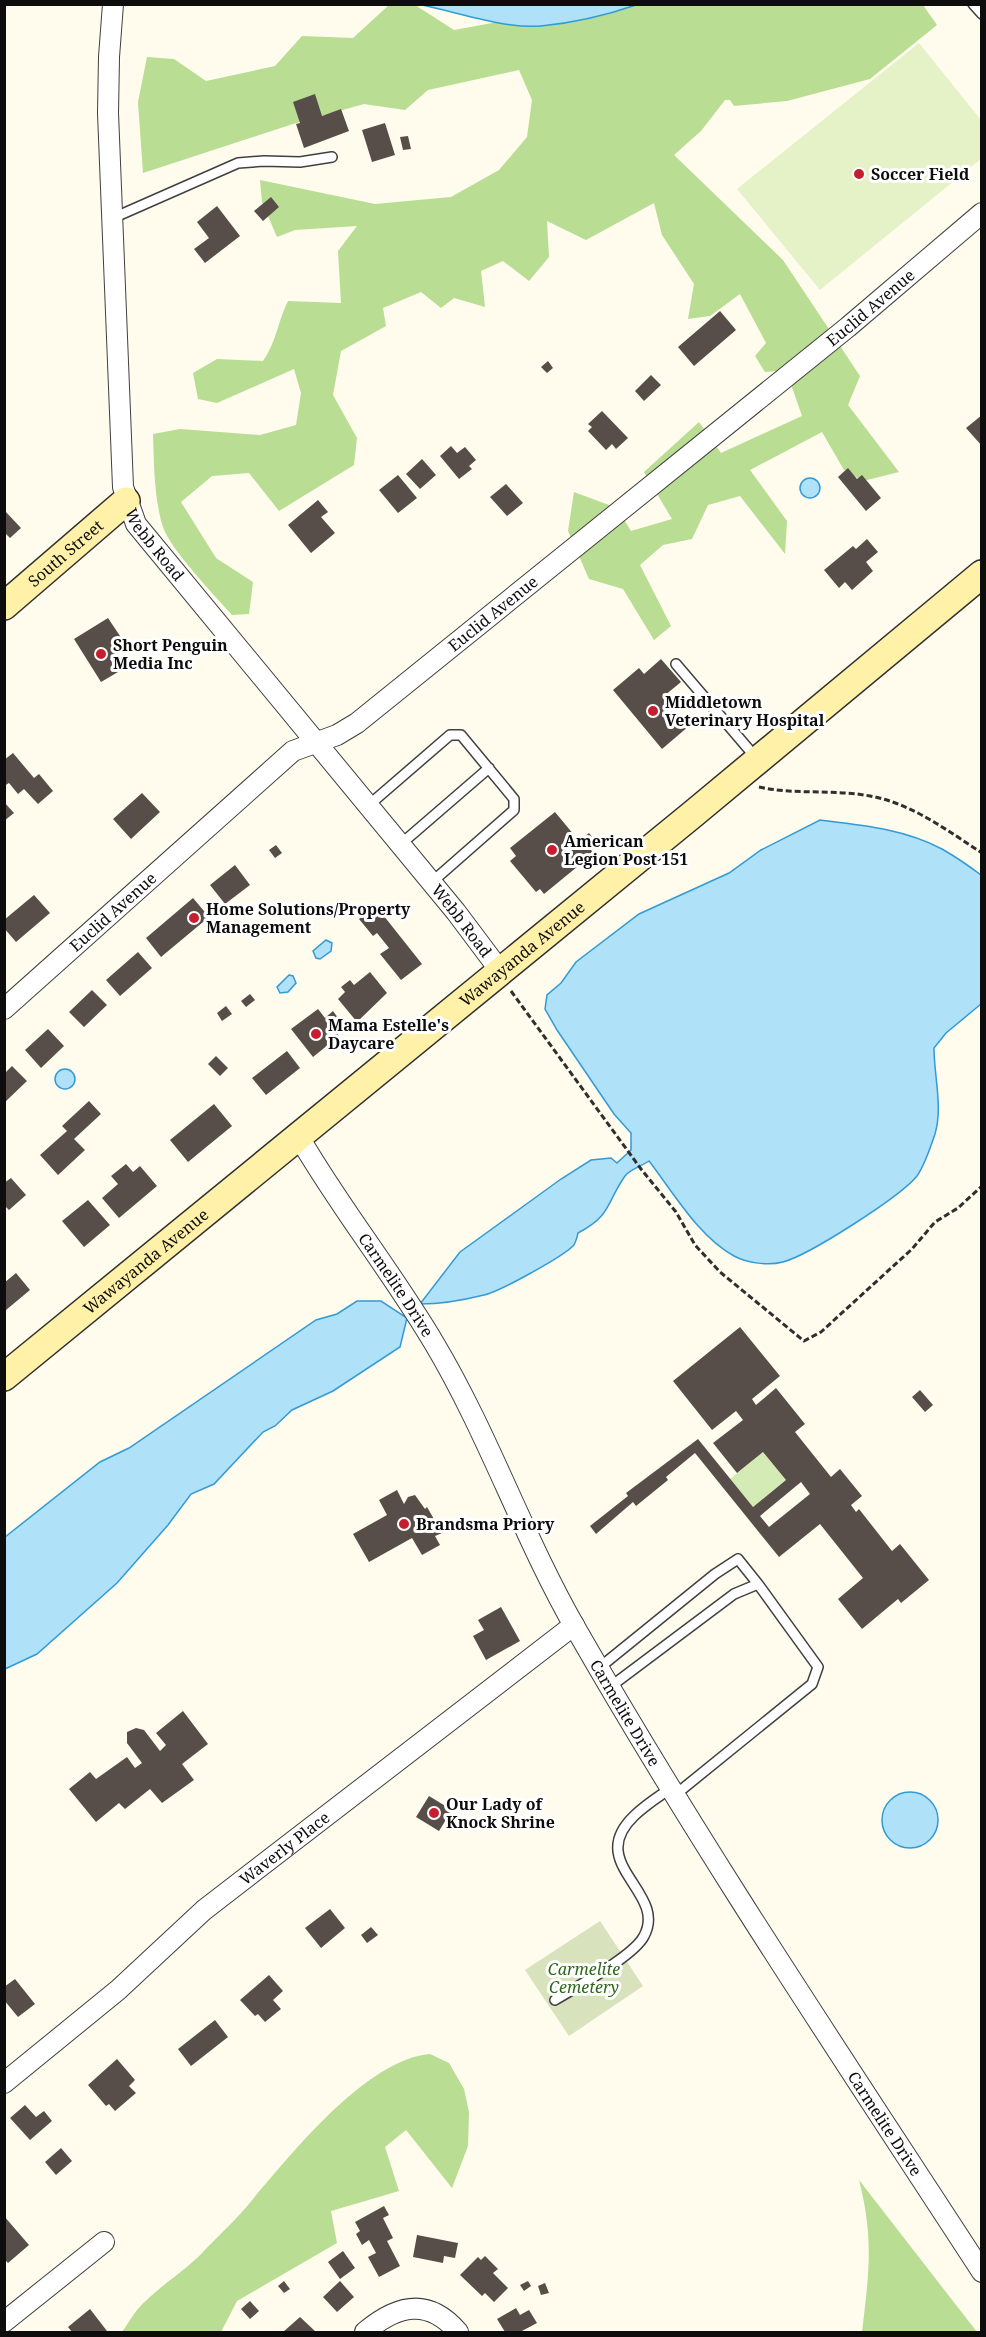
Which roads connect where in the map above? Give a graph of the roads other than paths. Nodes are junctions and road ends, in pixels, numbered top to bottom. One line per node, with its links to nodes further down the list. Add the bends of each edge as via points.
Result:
1 (113, 4): 6 (street, Webb Road, via 108,113)
2 (973, 4): 3 (lane)
3 (981, 14)
4 (332, 157): 6 (lane, via 238,163)
5 (981, 213): 11 (street, Euclid Avenue, via 839,334 357,723)
6 (112, 218): 7 (street, Webb Road)
7 (126, 501): 9 (street, South Street); 11 (street, Webb Road, via 136,525)
8 (981, 574): 13 (street, Wawayanda Avenue)
9 (4, 606)
10 (676, 664): 13 (lane)
11 (317, 741): 14 (street, Webb Road); 18 (street, Euclid Avenue, via 293,752)
12 (489, 768): 14 (lane, via 461,735 450,735); 15 (lane); 16 (lane, via 514,799 514,810)
13 (749, 768): 17 (street, Wawayanda Avenue)
14 (369, 805): 15 (street, Webb Road)
15 (401, 844): 16 (street, Webb Road)
16 (432, 882): 17 (street, Webb Road)
17 (506, 982): 19 (street, Wawayanda Avenue)
18 (4, 1009)
19 (299, 1137): 20 (street, Wawayanda Avenue); 22 (street, Carmelite Drive, via 320,1175 440,1353)
20 (4, 1377)
21 (758, 1584): 23 (lane, via 738,1559); 24 (lane, via 734,1594); 25 (lane, via 818,1667 812,1684)
22 (574, 1624): 23 (street, Carmelite Drive); 27 (street, Waverly Place, via 213,1903 118,1989)
23 (599, 1668): 24 (street, Carmelite Drive)
24 (610, 1687): 25 (street, Carmelite Drive)
25 (673, 1791): 26 (lane, via 632,1817 618,1846 622,1868 648,1912 644,1937 627,1954); 29 (street, Carmelite Drive)
26 (555, 2000)
27 (4, 2083)
28 (104, 2242): 30 (street)
29 (981, 2272)
30 (4, 2323): 31 (street)
31 (12, 2332)
32 (365, 2332): 33 (street, via 387,2315 424,2308 441,2316)
33 (458, 2332)

